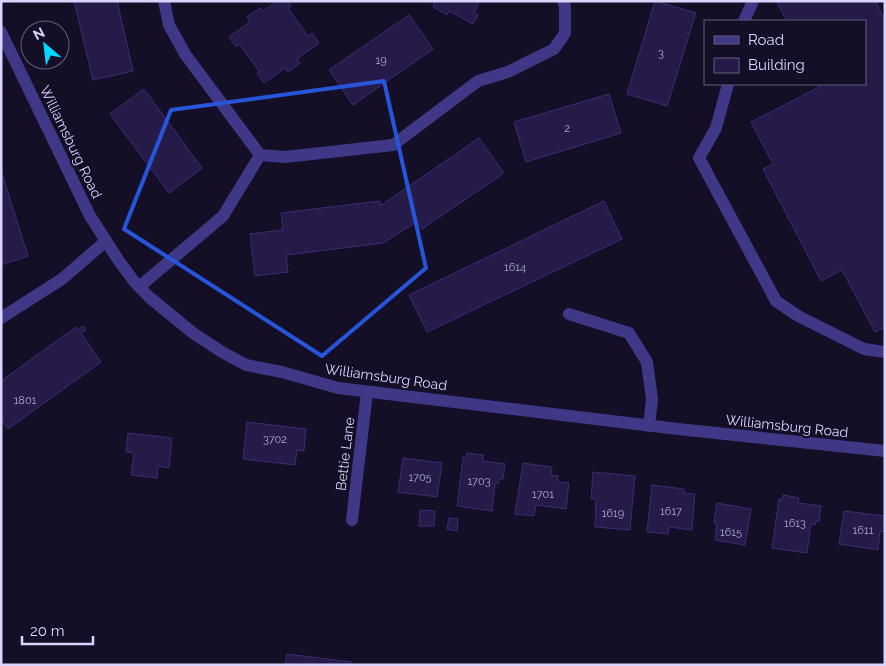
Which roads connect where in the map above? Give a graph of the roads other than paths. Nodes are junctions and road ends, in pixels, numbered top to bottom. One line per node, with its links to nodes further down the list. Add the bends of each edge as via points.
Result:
1 (164, 1): 7 (street, via 169,25 185,54)
2 (563, 1): 7 (street, via 564,33 554,49 508,72 478,81 393,145 285,157)
3 (753, 1): 4 (street)
4 (744, 20)
5 (1, 32): 8 (street, Williamsburg Road, via 90,216)
6 (728, 85): 12 (street, via 716,128 699,158 776,301 798,316 864,349)
7 (260, 154): 9 (street, via 222,216)
8 (106, 241): 9 (street, Williamsburg Road); 11 (street, via 62,279)
9 (139, 287): 13 (street, Williamsburg Road, via 193,332 246,365)
10 (569, 314): 14 (street, via 629,333 647,362 652,399)
11 (1, 318)
12 (885, 352)
13 (367, 392): 14 (street, Williamsburg Road); 16 (street, Bettie Lane)
14 (649, 426): 15 (street, Williamsburg Road)
15 (885, 451)
16 (352, 520)

